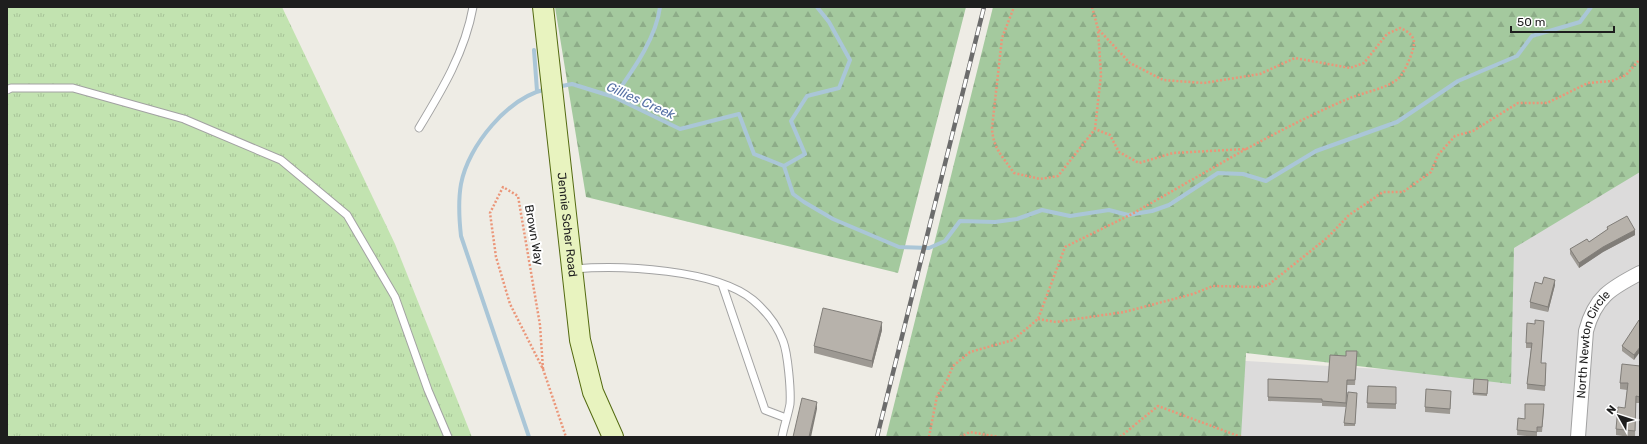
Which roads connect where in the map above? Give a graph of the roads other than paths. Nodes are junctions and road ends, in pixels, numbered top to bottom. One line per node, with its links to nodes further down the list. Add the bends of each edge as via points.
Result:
1 (473, 7): 4 (lane, via 464,42 447,81)
2 (543, 7): 5 (street, Jennie Scher Road)
3 (7, 90): 9 (lane, via 73,88 184,119 280,160 347,215 395,297 428,390)
4 (419, 128)
5 (572, 269): 7 (lane, via 640,268); 10 (street, Jennie Scher Road, via 580,340 587,370)
6 (1640, 273): 12 (street, North Newton Circle, via 1604,295 1590,314 1586,331)
7 (722, 284): 8 (lane, via 765,410); 8 (lane, via 752,299 769,315 784,342 790,404)
8 (786, 418): 11 (lane)
9 (448, 437)
10 (613, 437)
11 (782, 437)
12 (1578, 437)

